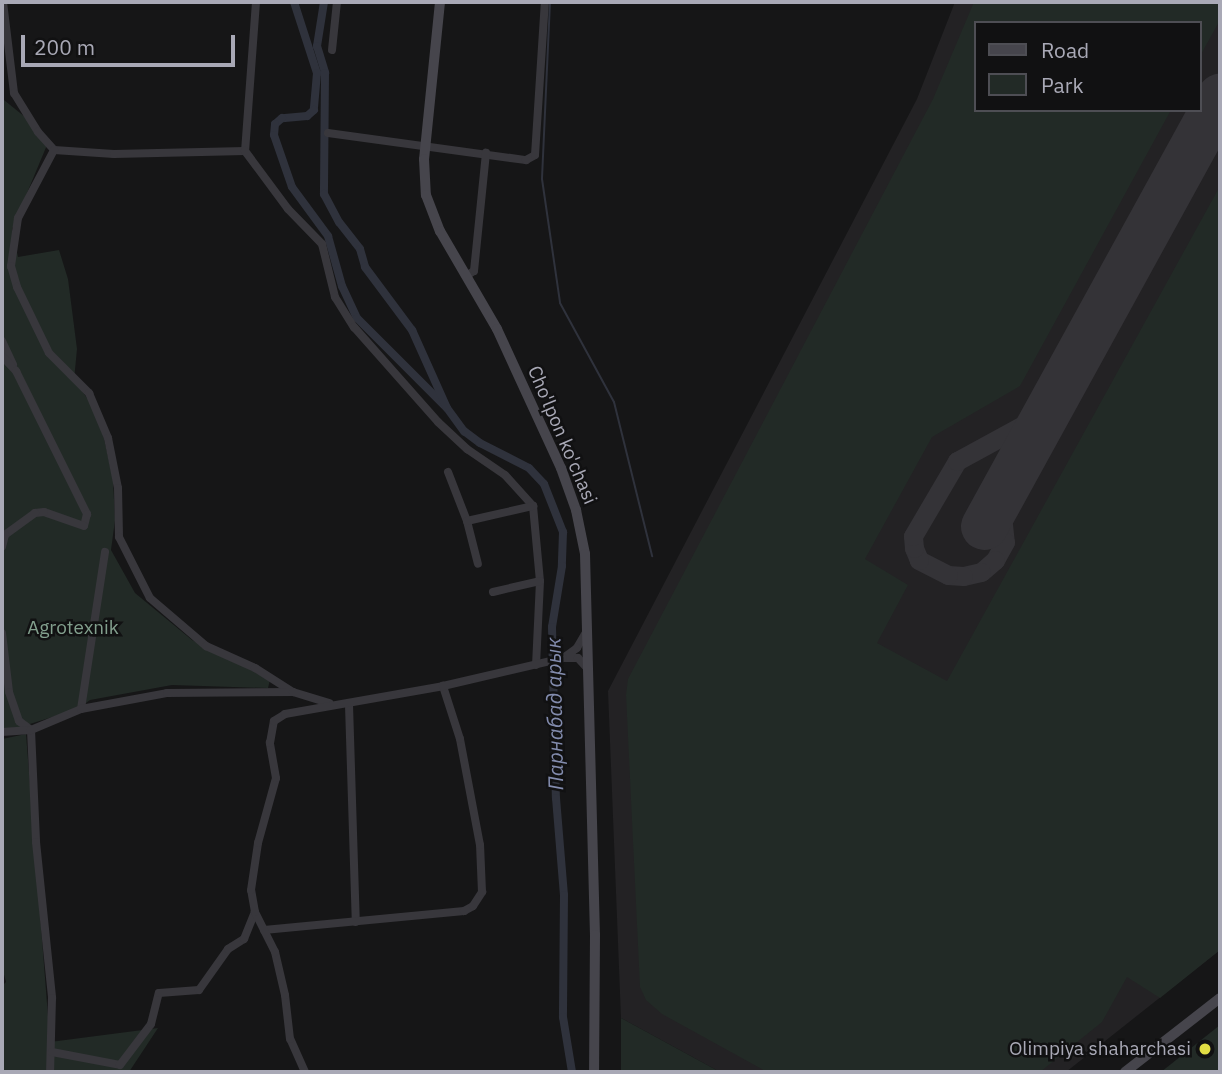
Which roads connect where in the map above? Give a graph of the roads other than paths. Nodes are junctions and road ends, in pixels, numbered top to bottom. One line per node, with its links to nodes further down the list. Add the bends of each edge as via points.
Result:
1 (3, 2): 9 (street, via 13,93)
2 (256, 2): 10 (street)
3 (337, 2): 6 (street)
4 (440, 2): 8 (main road, Cho'lpon ko'chasi)
5 (545, 2): 11 (street, via 535,155 526,160)
6 (332, 50)
7 (328, 133): 8 (street)
8 (425, 146): 11 (street); 12 (main road, Cho'lpon ko'chasi, via 430,208)
9 (54, 150): 10 (street, via 114,154); 32 (street, via 18,218 12,266 17,287 49,353 89,393 108,438 118,488 119,537 150,598 206,646)
10 (245, 150): 17 (street, via 288,209 322,244 335,298 354,327 438,422 505,475)
11 (486, 153): 12 (street, via 474,271)
12 (466, 276): 25 (main road, Cho'lpon ko'chasi, via 497,329 572,495 585,554)
13 (2, 341): 15 (street)
14 (2, 356): 15 (street)
15 (16, 371): 19 (street, via 87,521 75,526 44,512 35,513)
16 (448, 472): 18 (street)
17 (533, 506): 18 (street); 23 (street)
18 (467, 522): 22 (street)
19 (3, 532): 20 (street)
20 (2, 547)
21 (104, 552): 35 (street)
22 (478, 564)
23 (540, 581): 24 (street); 28 (street)
24 (493, 592)
25 (589, 618): 27 (street, via 583,641); 29 (main road, Cho'lpon ko'chasi)
26 (2, 633): 31 (street)
27 (563, 658): 28 (street); 29 (street, via 579,658)
28 (540, 664): 30 (street)
29 (590, 677): 45 (main road, Cho'lpon ko'chasi)
30 (443, 687): 34 (street); 39 (street, via 470,782 481,845 482,892 474,906 464,911)
31 (5, 692): 36 (street, via 19,721)
32 (293, 692): 33 (street); 35 (street, via 167,693)
33 (332, 704): 34 (street); 38 (street, via 285,714 274,721 270,743 276,778 254,863 251,890)
34 (349, 705): 39 (street)
35 (81, 709): 36 (street)
36 (31, 730): 37 (street); 42 (street, via 36,842 52,998)
37 (2, 732)
38 (255, 912): 40 (street); 42 (street, via 244,939 228,948 199,990 159,993 151,1024 120,1065)
39 (356, 922): 40 (street)
40 (264, 930): 44 (street, via 275,952 290,1039)
41 (1220, 998): 46 (main road)
42 (52, 1052): 43 (street)
43 (50, 1072)
44 (305, 1072)
45 (594, 1072)
46 (1125, 1072)

